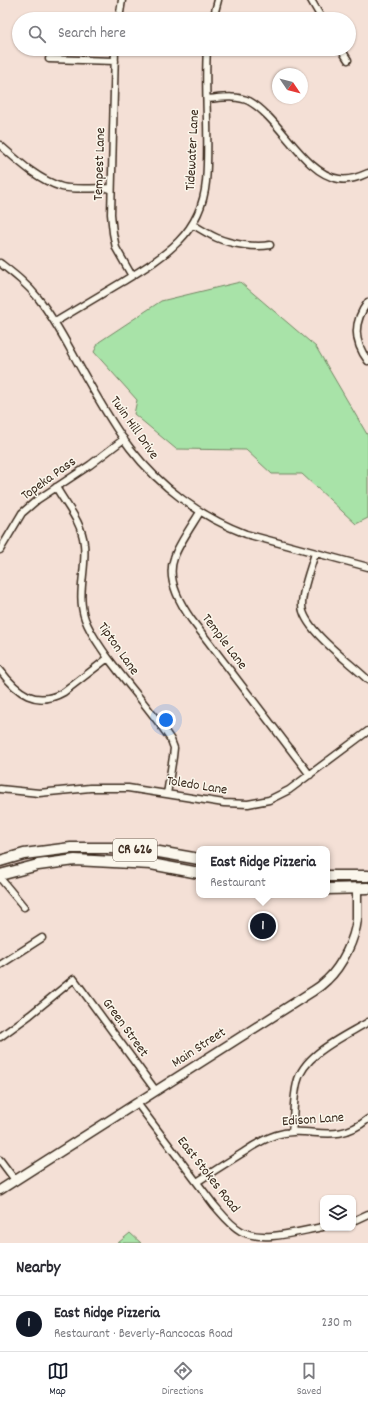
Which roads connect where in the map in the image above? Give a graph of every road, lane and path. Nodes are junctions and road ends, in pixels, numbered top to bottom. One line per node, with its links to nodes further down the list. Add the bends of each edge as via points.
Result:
1 (122, 0): 4 (street)
2 (218, 0): 5 (street)
3 (311, 0): 6 (street)
4 (120, 12)
5 (215, 12)
6 (318, 12)
7 (115, 56): 12 (street, Tempest Lane)
8 (207, 56): 13 (street, Tidewater Lane)
9 (345, 56): 11 (street)
10 (49, 59): 12 (street)
11 (348, 60)
12 (115, 61): 16 (street, Tempest Lane)
13 (207, 98): 15 (street, via 241,98 249,101 263,112 309,162 330,177 347,180); 17 (street, Tidewater Lane, via 206,183 202,203)
14 (0, 145): 16 (street, via 43,178 62,187)
15 (368, 173)
16 (111, 188): 20 (street, Tempest Lane, via 114,242)
17 (192, 224): 18 (street, via 218,239 247,246); 20 (street, Tidewater Lane, via 176,246)
18 (270, 245)
19 (0, 263): 22 (street, Twin Hill Drive, via 30,288)
20 (132, 276): 22 (street, Tidewater Lane)
21 (368, 302): 23 (street, via 359,316 357,333 361,350)
22 (55, 322): 24 (street, Twin Hill Drive)
23 (368, 361)
24 (124, 439): 25 (street, Topeka Pass); 26 (street, Twin Hill Drive, via 160,481)
25 (56, 487): 27 (street, Topeka Pass, via 22,514); 30 (street, Tipton Lane, via 83,536 80,591 82,610 92,636)
26 (200, 512): 28 (street, Twin Hill Drive, via 246,534); 34 (street, Temple Lane, via 174,557 172,566 174,586 180,603)
27 (0, 550)
28 (315, 554): 29 (street, Twin Hill Drive); 32 (street, via 302,605 306,620)
29 (368, 567)
30 (108, 658): 31 (street, via 64,692 50,698 34,699 27,696); 36 (street, Tipton Lane, via 171,740 174,757)
31 (0, 670)
32 (368, 680)
33 (368, 731): 34 (street, Toledo Lane)
34 (310, 775): 36 (street, Toledo Lane, via 280,795 248,804)
35 (0, 788): 36 (street, Toledo Lane, via 39,793 90,788 128,788)
36 (167, 794)
37 (196, 858): 38 (main road, CR 626, via 159,852 71,848 24,854)
38 (0, 861)
39 (196, 872): 40 (main road, CR 626, via 151,864 75,860)
40 (0, 875)
41 (330, 876): 42 (main road)
42 (368, 876)
43 (0, 878): 47 (street)
44 (357, 888): 45 (main road); 46 (main road); 52 (street, Main Street, via 357,920 354,935 340,964 328,979)
45 (368, 888)
46 (330, 889)
47 (24, 907)
48 (42, 938): 49 (street)
49 (0, 965)
50 (368, 1022): 55 (street, via 324,1049 303,1068 297,1084)
51 (0, 1037): 52 (street, Green Street, via 74,979)
52 (156, 1091): 53 (street, Main Street)
53 (137, 1103): 57 (street, Main Street); 58 (street, East Stokes Road)
54 (368, 1119): 55 (street, Edison Lane, via 343,1133)
55 (292, 1132): 58 (street, Edison Lane, via 261,1141)
56 (0, 1160): 57 (street)
57 (15, 1180): 59 (street, Main Street)
58 (197, 1182): 62 (street, East Stokes Road, via 230,1222 241,1231 270,1236)
59 (0, 1190)
60 (368, 1214): 61 (street)
61 (356, 1220)
62 (320, 1228)

